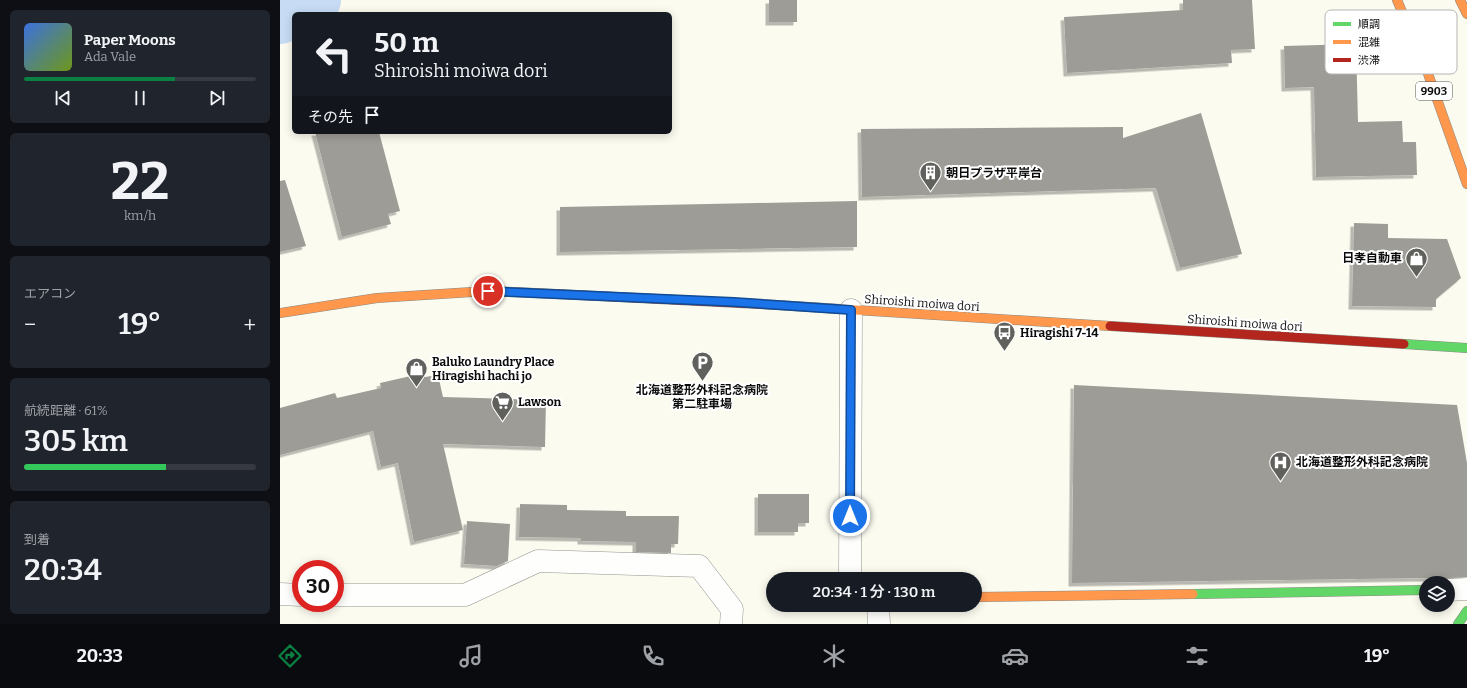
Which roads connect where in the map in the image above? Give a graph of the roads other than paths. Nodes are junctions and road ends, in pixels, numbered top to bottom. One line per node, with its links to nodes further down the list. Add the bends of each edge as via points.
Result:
1 (1398, 0): 3 (main road, 9903)
2 (1460, 0): 4 (main road)
3 (1402, 10)
4 (1467, 14)
5 (1428, 74): 6 (main road, 9903)
6 (1467, 184)
7 (851, 310): 8 (main road, Shiroishi moiwa dori, via 488,291 377,298); 9 (main road, Shiroishi moiwa dori); 10 (street)
8 (280, 313)
9 (1467, 348)
10 (850, 572)
11 (1467, 589): 13 (street)
12 (1419, 590): 17 (main road)
13 (1455, 590)
14 (280, 594): 15 (street)
15 (292, 594)
16 (344, 595): 20 (street, via 465,595 538,561 699,566 732,609)
17 (982, 597)
18 (1467, 611): 22 (main road)
19 (878, 612): 21 (street)
20 (731, 624)
21 (879, 624)
22 (1458, 624)

